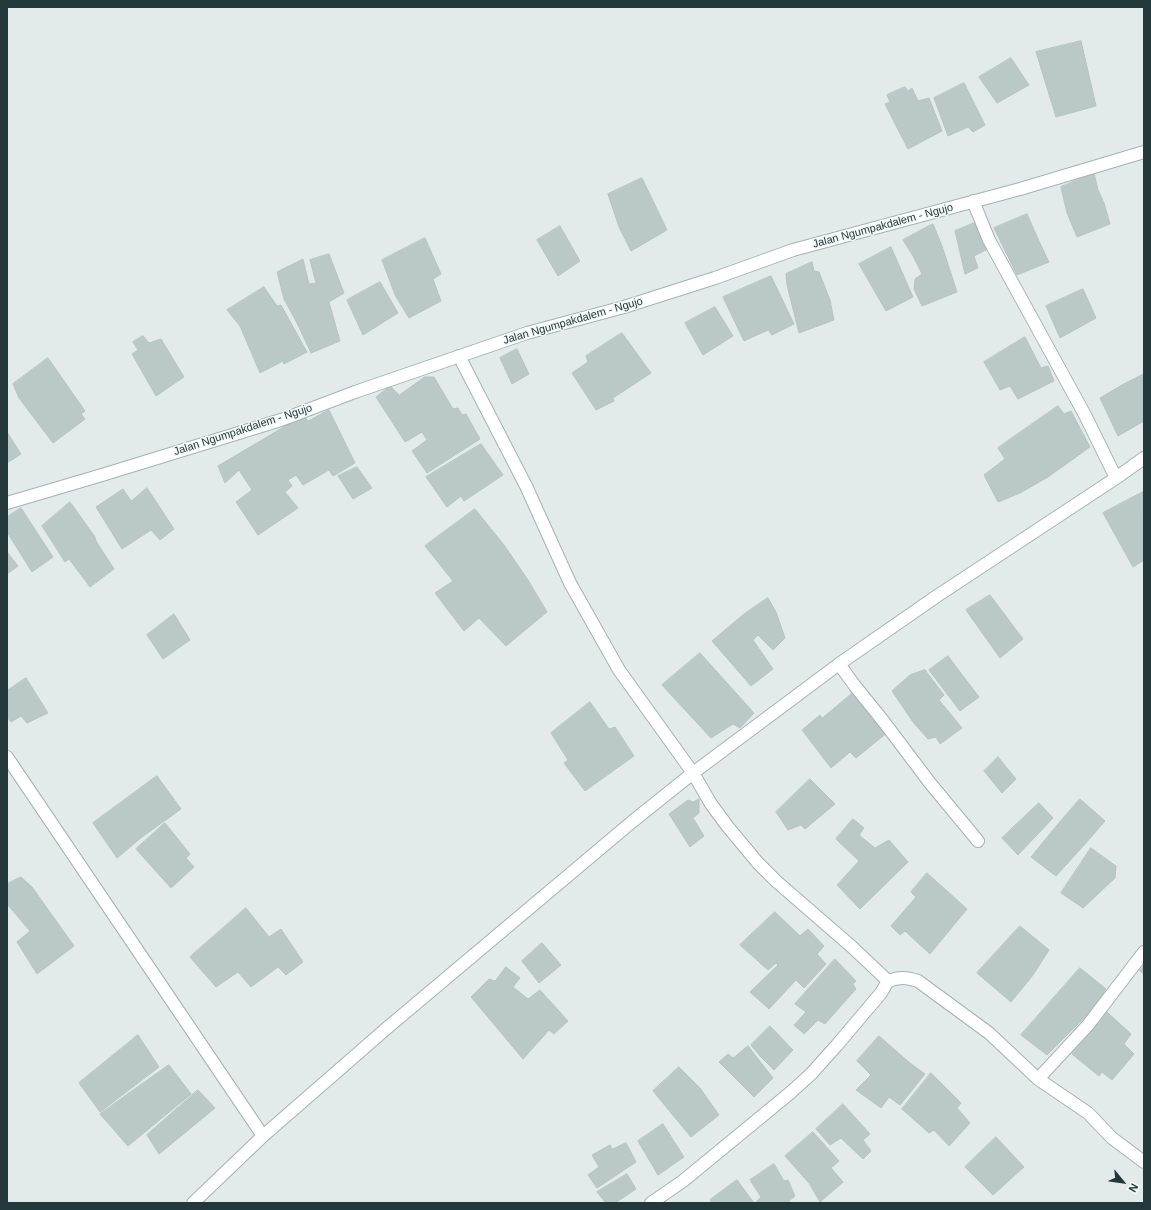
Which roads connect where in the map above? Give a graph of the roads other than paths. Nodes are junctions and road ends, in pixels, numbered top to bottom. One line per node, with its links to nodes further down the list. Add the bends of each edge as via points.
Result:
1 (1144, 152): 2 (street, Jalan Ngumpakdalem - Ngujo)
2 (973, 201): 3 (street, Jalan Ngumpakdalem - Ngujo, via 793,250 716,278 624,307 527,333); 5 (street, via 989,240 1085,415)
3 (459, 356): 6 (street, Jalan Ngumpakdalem - Ngujo, via 281,420); 9 (street, via 526,486 585,610 619,670)
4 (1144, 458): 5 (street)
5 (1116, 478): 7 (street)
6 (7, 503)
7 (839, 664): 9 (street); 10 (street)
8 (7, 757): 14 (street)
9 (693, 773): 12 (street, via 711,804 758,863); 14 (street, via 546,893)
10 (978, 841)
11 (1144, 952): 13 (street, via 1088,1025)
12 (888, 981): 13 (street, via 907,977 918,981 989,1033); 17 (street, via 881,993 811,1074 683,1182)
13 (1038, 1079): 15 (street, via 1088,1113 1112,1138)
14 (263, 1136): 16 (street)
15 (1144, 1162)
16 (193, 1203)
17 (651, 1203)

